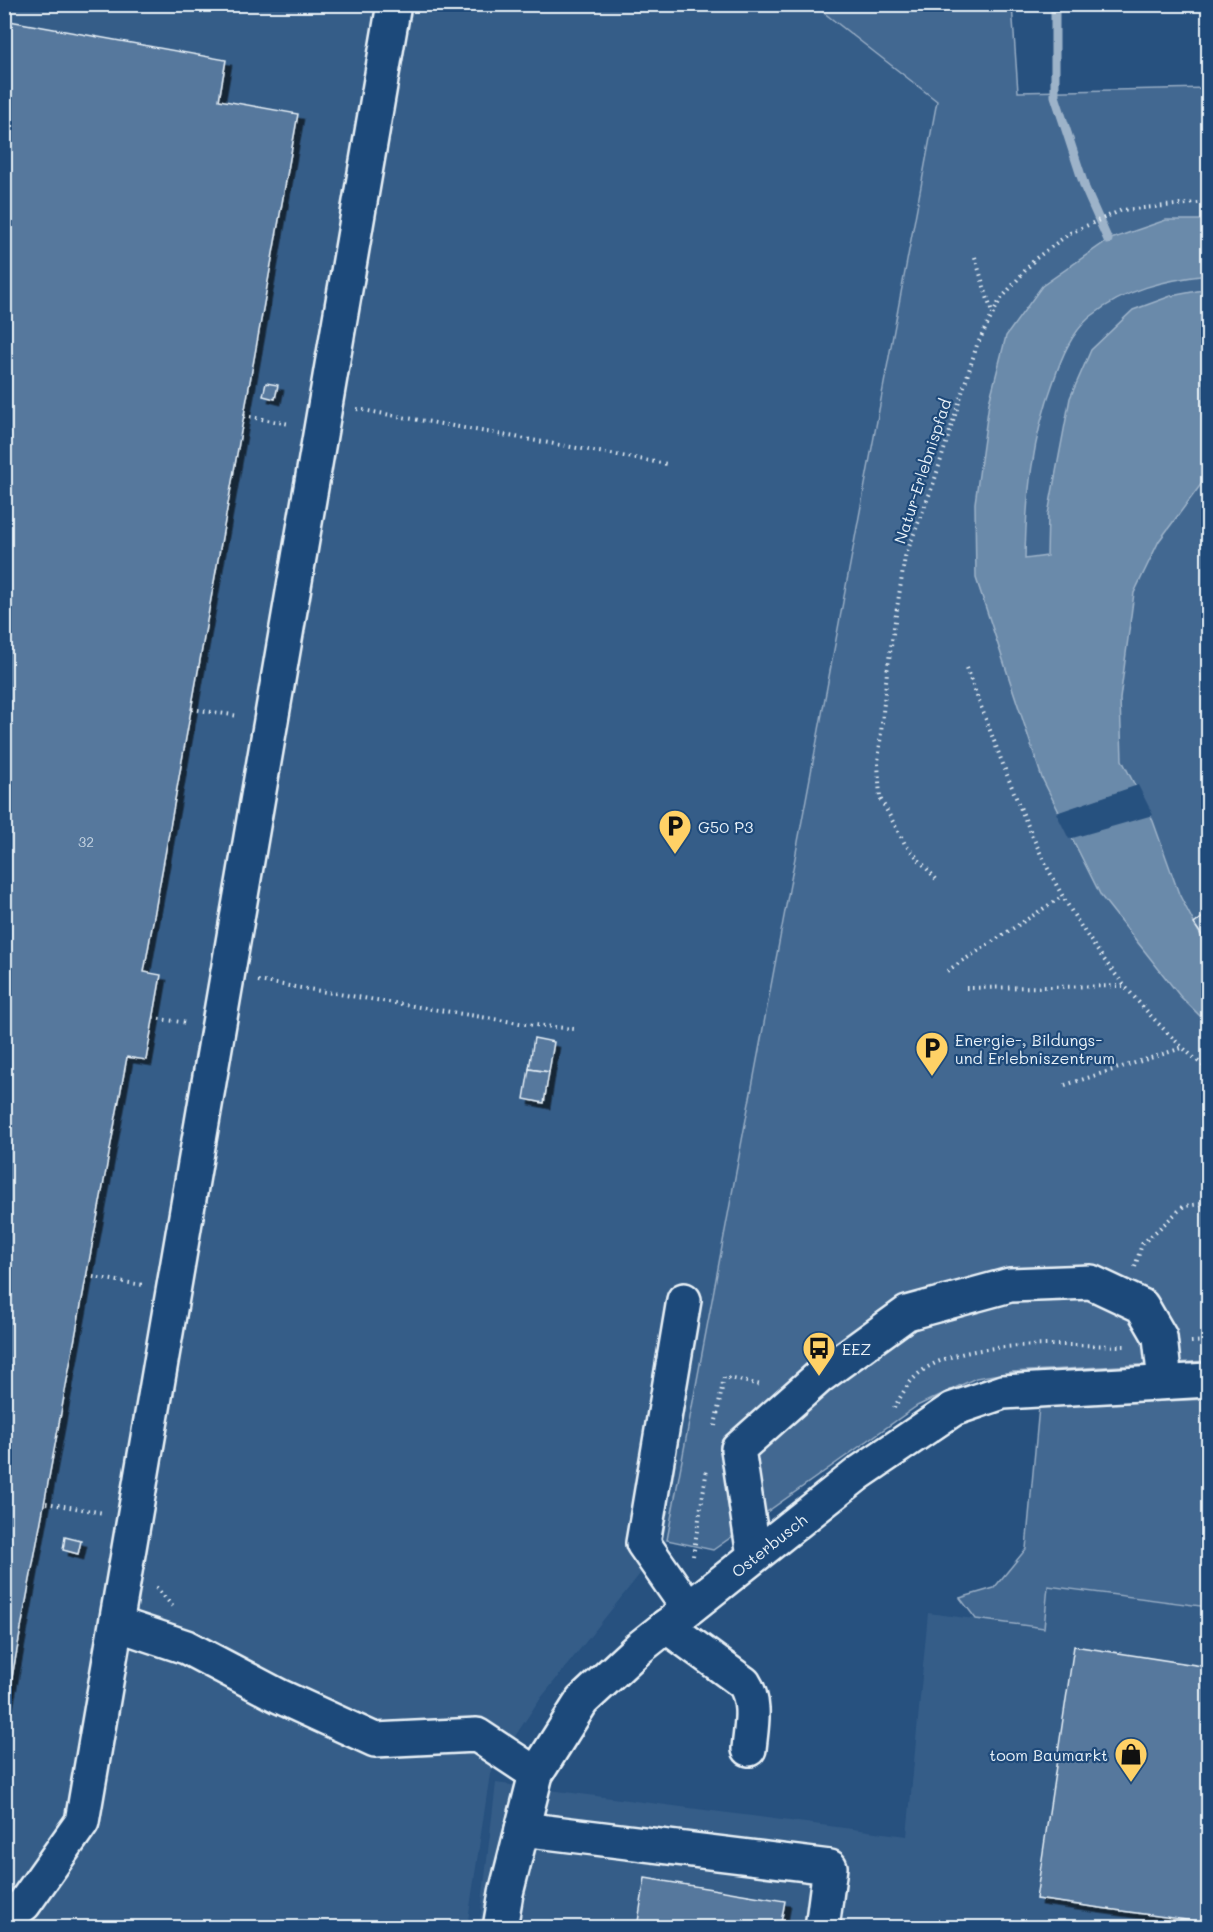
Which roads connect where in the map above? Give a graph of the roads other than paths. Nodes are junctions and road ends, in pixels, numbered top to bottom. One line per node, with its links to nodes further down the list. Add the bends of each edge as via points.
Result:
1 (394, 4): 7 (street)
2 (684, 1300): 6 (street, via 643,1543)
3 (1209, 1380): 4 (street, Osterbusch)
4 (1165, 1382): 5 (street, Osterbusch, via 1003,1392 953,1409 859,1473); 5 (street, via 1160,1337 1142,1306 1091,1282 1010,1286 907,1313 819,1377 738,1449)
5 (754, 1556): 6 (street, Osterbusch)
6 (677, 1617): 8 (street, via 750,1693 753,1705); 9 (street, Osterbusch, via 582,1701)
7 (117, 1624): 9 (street, via 186,1647 375,1740 477,1735); 11 (street, via 82,1822 24,1904)
8 (749, 1749)
9 (536, 1774): 10 (street, Osterbusch)
10 (522, 1829): 12 (street, Osterbusch); 13 (street, via 830,1867)
11 (4, 1919)
12 (500, 1928)
13 (822, 1928)

